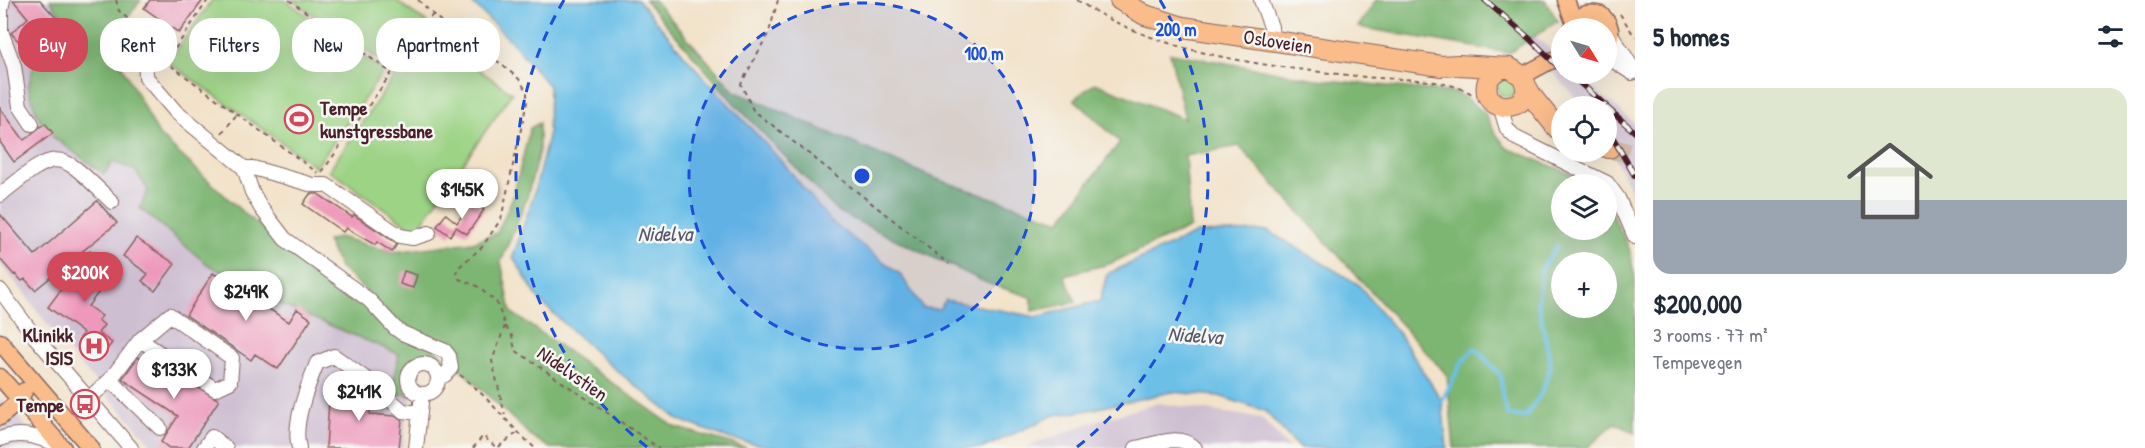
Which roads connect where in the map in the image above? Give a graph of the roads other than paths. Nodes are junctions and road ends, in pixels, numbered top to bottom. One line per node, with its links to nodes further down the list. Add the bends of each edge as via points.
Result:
1 (3, 0): 6 (street)
2 (1120, 0): 11 (highway, Osloveien, via 1164,22)
3 (1261, 0): 11 (street)
4 (1566, 0): 8 (main road)
5 (1585, 0): 7 (main road)
6 (0, 9): 22 (street, via 1,31 14,66 20,106)
7 (1601, 15): 9 (main road, via 1586,14); 10 (main road)
8 (1571, 18)
9 (1581, 18)
10 (1604, 18)
11 (1272, 40): 15 (highway, Osloveien)
12 (1617, 50): 18 (street)
13 (1551, 62): 19 (main road)
14 (1617, 63): 18 (street)
15 (1441, 66): 16 (highway, Osloveien); 20 (highway, Osloveien, via 1470,80)
16 (1503, 68): 19 (highway, via 1510,68); 20 (highway, via 1488,81)
17 (146, 72): 24 (street, via 176,112)
18 (1635, 74)
19 (1524, 81): 20 (highway, via 1524,96); 21 (highway, Osloveien)
20 (1495, 101): 23 (highway, Osloveien); 28 (street, via 1507,129 1516,138 1607,183)
21 (1551, 119)
22 (32, 124)
23 (1551, 127)
24 (244, 168): 27 (street, via 316,180 400,236 413,238); 33 (street, via 261,208 285,239 369,300 394,328 445,351 451,368)
25 (0, 195): 26 (street, via 40,163 61,159)
26 (112, 202)
27 (429, 233)
28 (1635, 237)
29 (0, 290): 37 (street)
30 (140, 340): 30 (street, via 215,389 230,382 232,358 170,315); 34 (street)
31 (0, 342): 32 (main road)
32 (31, 377): 35 (main road); 38 (main road); 44 (main road)
33 (438, 378): 36 (street, via 431,392); 36 (street, via 426,364 411,370 409,385)
34 (110, 380): 37 (street); 41 (street)
35 (2, 384): 38 (main road)
36 (422, 394): 39 (street)
37 (88, 399): 45 (street)
38 (20, 400): 40 (main road); 43 (main road)
39 (419, 413): 48 (street, via 403,411 334,356 317,363 308,384 296,436); 49 (street)
40 (0, 417)
41 (160, 428)
42 (0, 439): 43 (street, via 28,435)
43 (61, 446)
44 (91, 448)
45 (131, 448)
46 (204, 448): 47 (street, via 212,437)
47 (226, 448)
48 (299, 448)
49 (416, 448): 50 (street)
50 (424, 448)
51 (1136, 448): 52 (street, via 1178,440)
52 (1195, 448)

